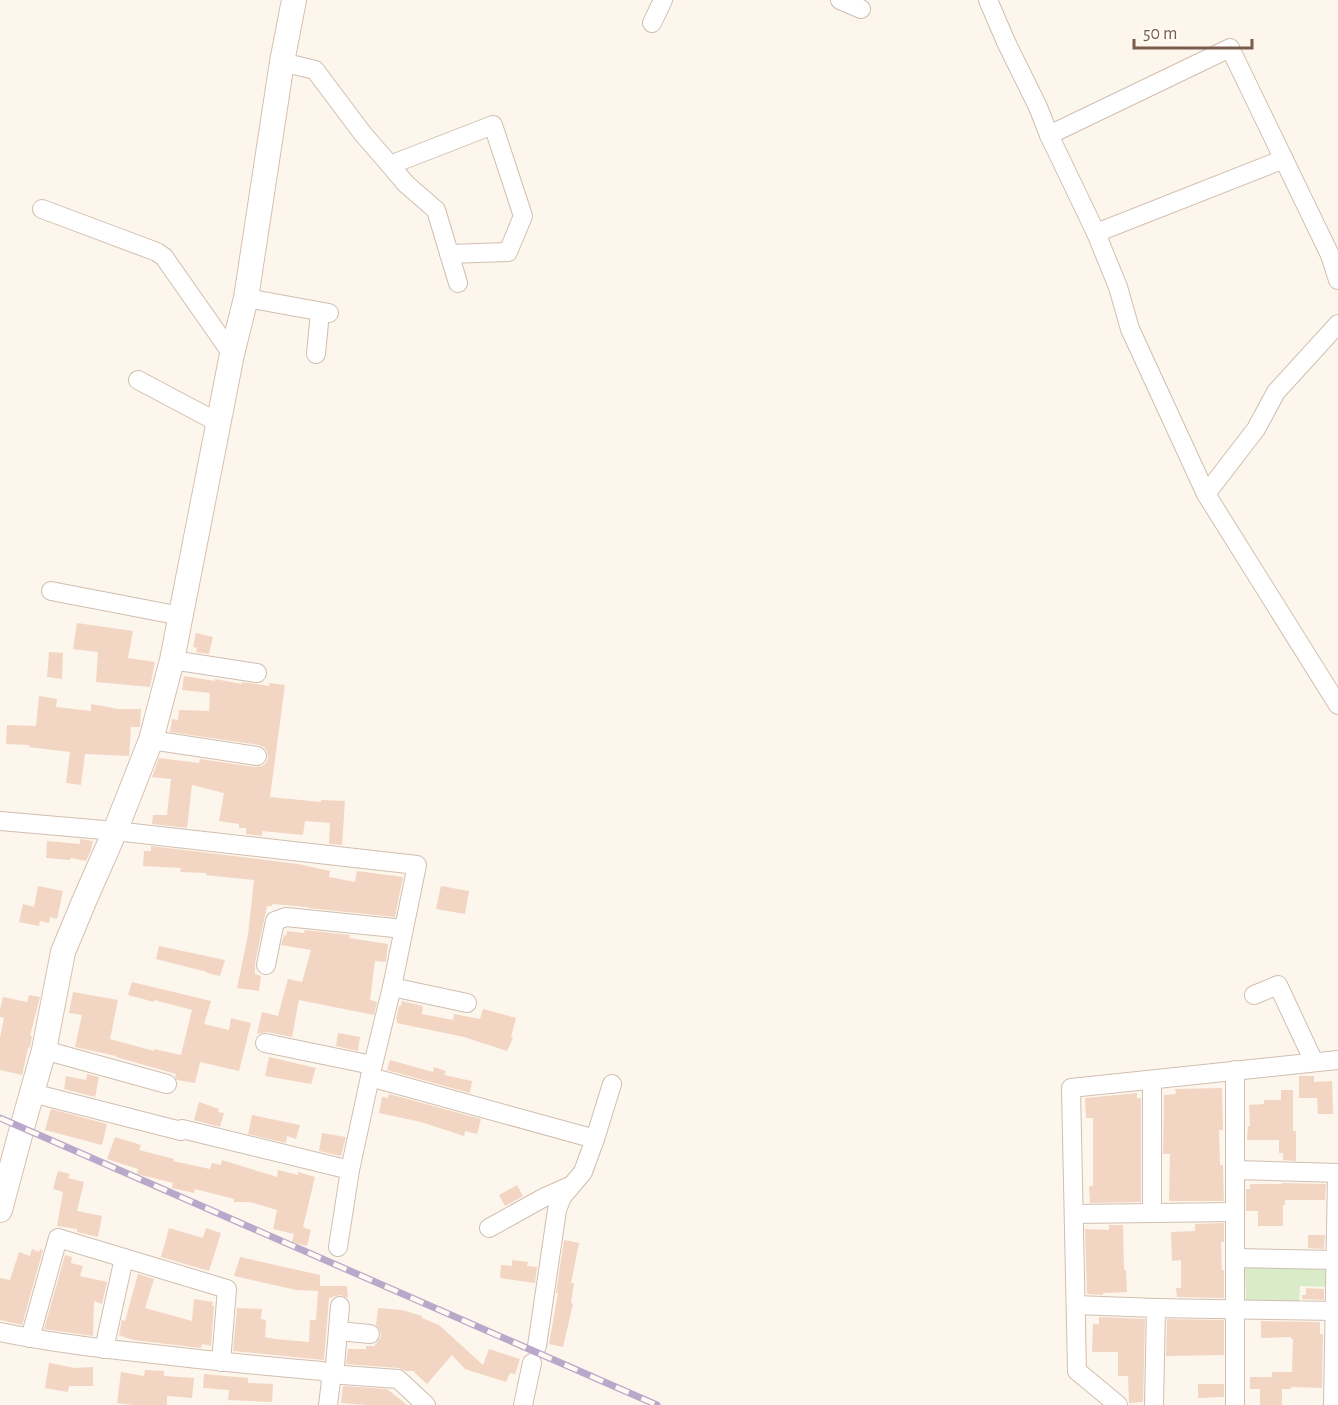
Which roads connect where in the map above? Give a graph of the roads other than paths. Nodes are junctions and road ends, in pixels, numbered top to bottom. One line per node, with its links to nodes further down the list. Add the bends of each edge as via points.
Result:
1 (294, 0): 7 (street)
2 (663, 0): 6 (street)
3 (840, 0): 5 (street)
4 (988, 0): 8 (street)
5 (861, 9)
6 (652, 23)
7 (282, 62): 10 (street, via 315,70); 18 (street)
8 (1049, 135): 9 (street, via 1230,48); 12 (street)
9 (1284, 159): 12 (street); 15 (street)
10 (390, 165): 14 (street, via 435,210); 14 (street, via 493,125 523,216 508,252)
11 (42, 209): 20 (street, via 164,257)
12 (1096, 233): 24 (street, via 1130,329)
13 (1338, 237): 15 (street)
14 (448, 254): 17 (street)
15 (1330, 255): 16 (street)
16 (1338, 280)
17 (458, 283)
18 (246, 298): 20 (street); 21 (street, via 324,313)
19 (1338, 324): 24 (street, via 1276,392 1256,429)
20 (232, 354): 23 (street)
21 (315, 354)
22 (138, 380): 23 (street)
23 (219, 423): 26 (street)
24 (1206, 494): 29 (street)
25 (51, 591): 26 (street)
26 (180, 616): 27 (street)
27 (172, 660): 28 (street); 30 (street)
28 (257, 673)
29 (1338, 705)
30 (151, 740): 31 (street); 33 (street)
31 (257, 756)
32 (0, 821): 33 (street)
33 (115, 831): 34 (street, via 417,866); 40 (street, via 63,952)
34 (404, 929): 35 (street, via 286,917 275,921); 36 (street)
35 (266, 965)
36 (392, 987): 38 (street); 44 (street)
37 (1254, 995): 42 (street, via 1278,985)
38 (467, 1003)
39 (265, 1043): 44 (street)
40 (44, 1050): 46 (street); 48 (street)
41 (1338, 1060): 42 (street)
42 (1314, 1062): 43 (street)
43 (1235, 1070): 45 (street); 52 (street)
44 (371, 1071): 49 (street); 51 (street)
45 (1152, 1080): 57 (street); 58 (street, via 1071,1088)
46 (167, 1084)
47 (612, 1084): 49 (street)
48 (32, 1093): 50 (street); 51 (street)
49 (595, 1139): 54 (street, via 583,1172)
50 (6, 1163): 55 (street)
51 (350, 1170): 60 (street)
52 (1235, 1170): 53 (street); 56 (street)
53 (1337, 1173): 63 (street)
54 (572, 1185): 59 (street); 78 (street, via 557,1210)
55 (0, 1210)
56 (1235, 1212): 57 (street); 62 (street)
57 (1152, 1213): 58 (street)
58 (1074, 1214): 64 (street)
59 (489, 1228)
60 (338, 1247)
61 (124, 1258): 72 (street, via 58,1238); 73 (street); 74 (street, via 227,1290)
62 (1235, 1258): 63 (street); 67 (street)
63 (1336, 1260): 68 (street)
64 (1076, 1305): 66 (street); 79 (street, via 1077,1371)
65 (340, 1306): 69 (street)
66 (1156, 1308): 67 (street); 80 (street)
67 (1235, 1309): 68 (street); 81 (street)
68 (1336, 1311): 82 (street)
69 (338, 1331): 71 (street); 75 (street, via 335,1366)
70 (0, 1332): 72 (street)
71 (370, 1334)
72 (30, 1338): 73 (street)
73 (104, 1348): 74 (street)
74 (221, 1362): 75 (street)
75 (329, 1374): 76 (street); 77 (street, via 398,1379)
76 (328, 1405)
77 (426, 1405)
78 (523, 1405)
79 (1118, 1405)
80 (1154, 1405)
81 (1235, 1405)
82 (1333, 1405)

